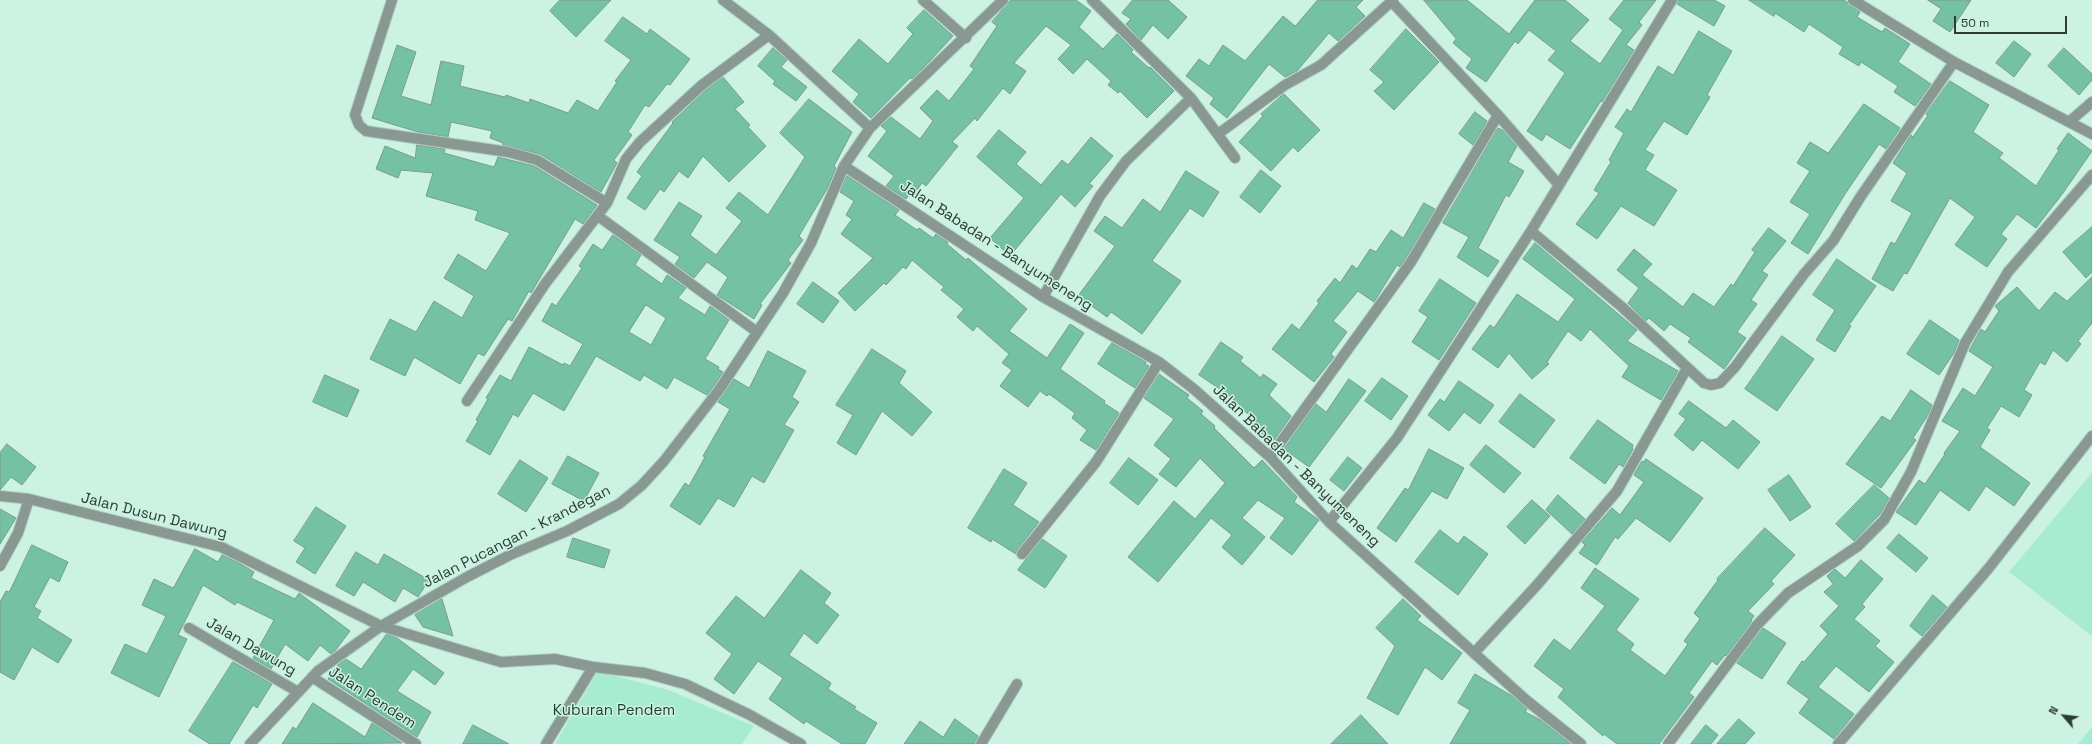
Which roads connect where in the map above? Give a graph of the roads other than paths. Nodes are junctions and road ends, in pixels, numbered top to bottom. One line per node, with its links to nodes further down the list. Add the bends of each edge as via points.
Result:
1 (392, 0): 23 (street, via 355,115 359,125 366,131 508,152 537,160)
2 (723, 0): 9 (street)
3 (922, 0): 10 (street)
4 (1003, 0): 10 (street, Jalan Pucangan - Krandegan)
5 (1092, 0): 12 (street)
6 (1392, 0): 14 (street); 17 (street, via 1321,65 1285,85)
7 (1672, 0): 22 (street)
8 (1853, 0): 11 (street)
9 (769, 35): 16 (street); 23 (street, via 702,85 640,142 626,159)
10 (966, 38): 16 (street, Jalan Pucangan - Krandegan)
11 (1954, 62): 15 (street); 29 (street, via 1861,196 1833,241 1804,274 1735,367 1720,383 1711,385 1704,383)
12 (1191, 98): 17 (street); 26 (street, via 1126,161 1104,190)
13 (2092, 102): 15 (street)
14 (1498, 115): 22 (street); 32 (street, via 1412,262)
15 (2069, 122): 18 (street)
16 (870, 128): 20 (street, Jalan Pucangan - Krandegan)
17 (1218, 134): 19 (street)
18 (2092, 134)
19 (1235, 158)
20 (844, 166): 26 (street, Jalan Babadan - Banyumeneng); 27 (street, Jalan Pucangan - Krandegan, via 811,243)
21 (2092, 175): 51 (street, via 2008,272 1965,343 1911,472 1884,520 1858,546 1788,593 1757,625)
22 (1559, 185): 25 (street)
23 (607, 203): 24 (street)
24 (598, 216): 27 (street); 30 (street, via 545,284)
25 (1531, 231): 29 (street, via 1622,307); 35 (street, via 1397,438)
26 (1042, 297): 28 (street, Jalan Babadan - Banyumeneng)
27 (757, 332): 38 (street, Jalan Pucangan - Krandegan, via 719,390 664,462 619,504 467,577)
28 (1159, 362): 32 (street, Jalan Babadan - Banyumeneng, via 1195,390); 36 (street, via 1096,462)
29 (1687, 368): 40 (street, via 1616,491 1537,585)
30 (467, 401)
31 (2092, 436): 52 (street, via 1988,569)
32 (1270, 457): 35 (street, Jalan Babadan - Banyumeneng)
33 (0, 496): 34 (street, Jalan Dusun Dawung)
34 (29, 499): 37 (street, via 18,533); 38 (street, Jalan Dusun Dawung, via 221,547)
35 (1329, 522): 40 (street, Jalan Babadan - Banyumeneng)
36 (1022, 554)
37 (0, 566)
38 (381, 626): 41 (street, Jalan Dusun Dawung, via 501,662 555,659); 42 (street, Jalan Pucangan - Krandegan)
39 (189, 628): 44 (street, Jalan Dawung)
40 (1475, 652): 50 (street, Jalan Babadan - Banyumeneng, via 1526,700)
41 (593, 667): 47 (street); 48 (street, Jalan Dusun Dawung, via 645,673 685,684 750,715)
42 (312, 677): 44 (street, Jalan Pucangan - Krandegan); 46 (street, Jalan Pendem)
43 (1017, 684): 49 (street)
44 (298, 692): 45 (street, Jalan Pucangan - Krandegan)
45 (250, 744)
46 (416, 744)
47 (546, 744)
48 (801, 744)
49 (981, 744)
50 (1581, 744)
51 (1668, 744)
52 (1838, 744)

